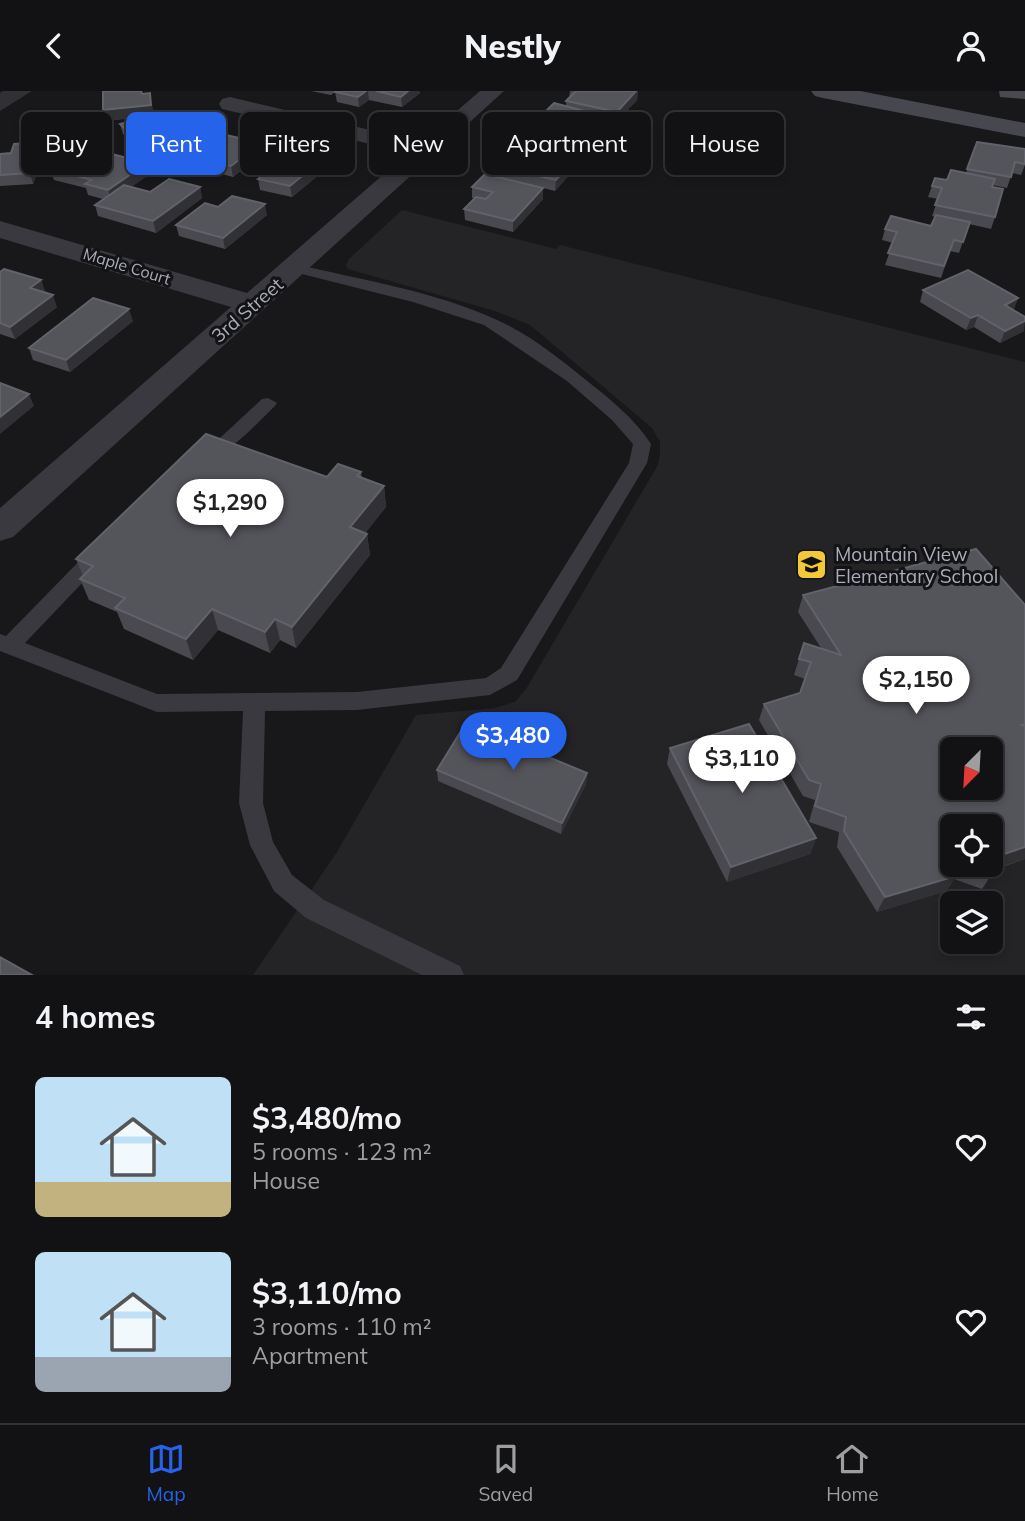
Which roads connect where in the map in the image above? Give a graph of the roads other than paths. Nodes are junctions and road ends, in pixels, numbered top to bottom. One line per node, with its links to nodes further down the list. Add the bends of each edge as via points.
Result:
1 (493, 91): 4 (street, 3rd Street)
2 (823, 91): 5 (street)
3 (230, 104): 6 (street)
4 (468, 113)
5 (1025, 130)
6 (369, 137)
7 (398, 175): 9 (street, 3rd Street)
8 (1, 229): 10 (street, Maple Court)
9 (295, 268): 10 (street, 3rd Street); 16 (lane, via 456,310 506,329 623,418 643,448 509,674 490,686 463,691 357,701)
10 (253, 304): 13 (street, 3rd Street)
11 (268, 403): 12 (lane, via 227,441)
12 (191, 463)
13 (0, 528)
14 (114, 538): 15 (lane)
15 (5, 644): 16 (lane, via 157,703)
16 (254, 703): 17 (lane, via 251,803 262,845 283,883 315,909)
17 (451, 975)

